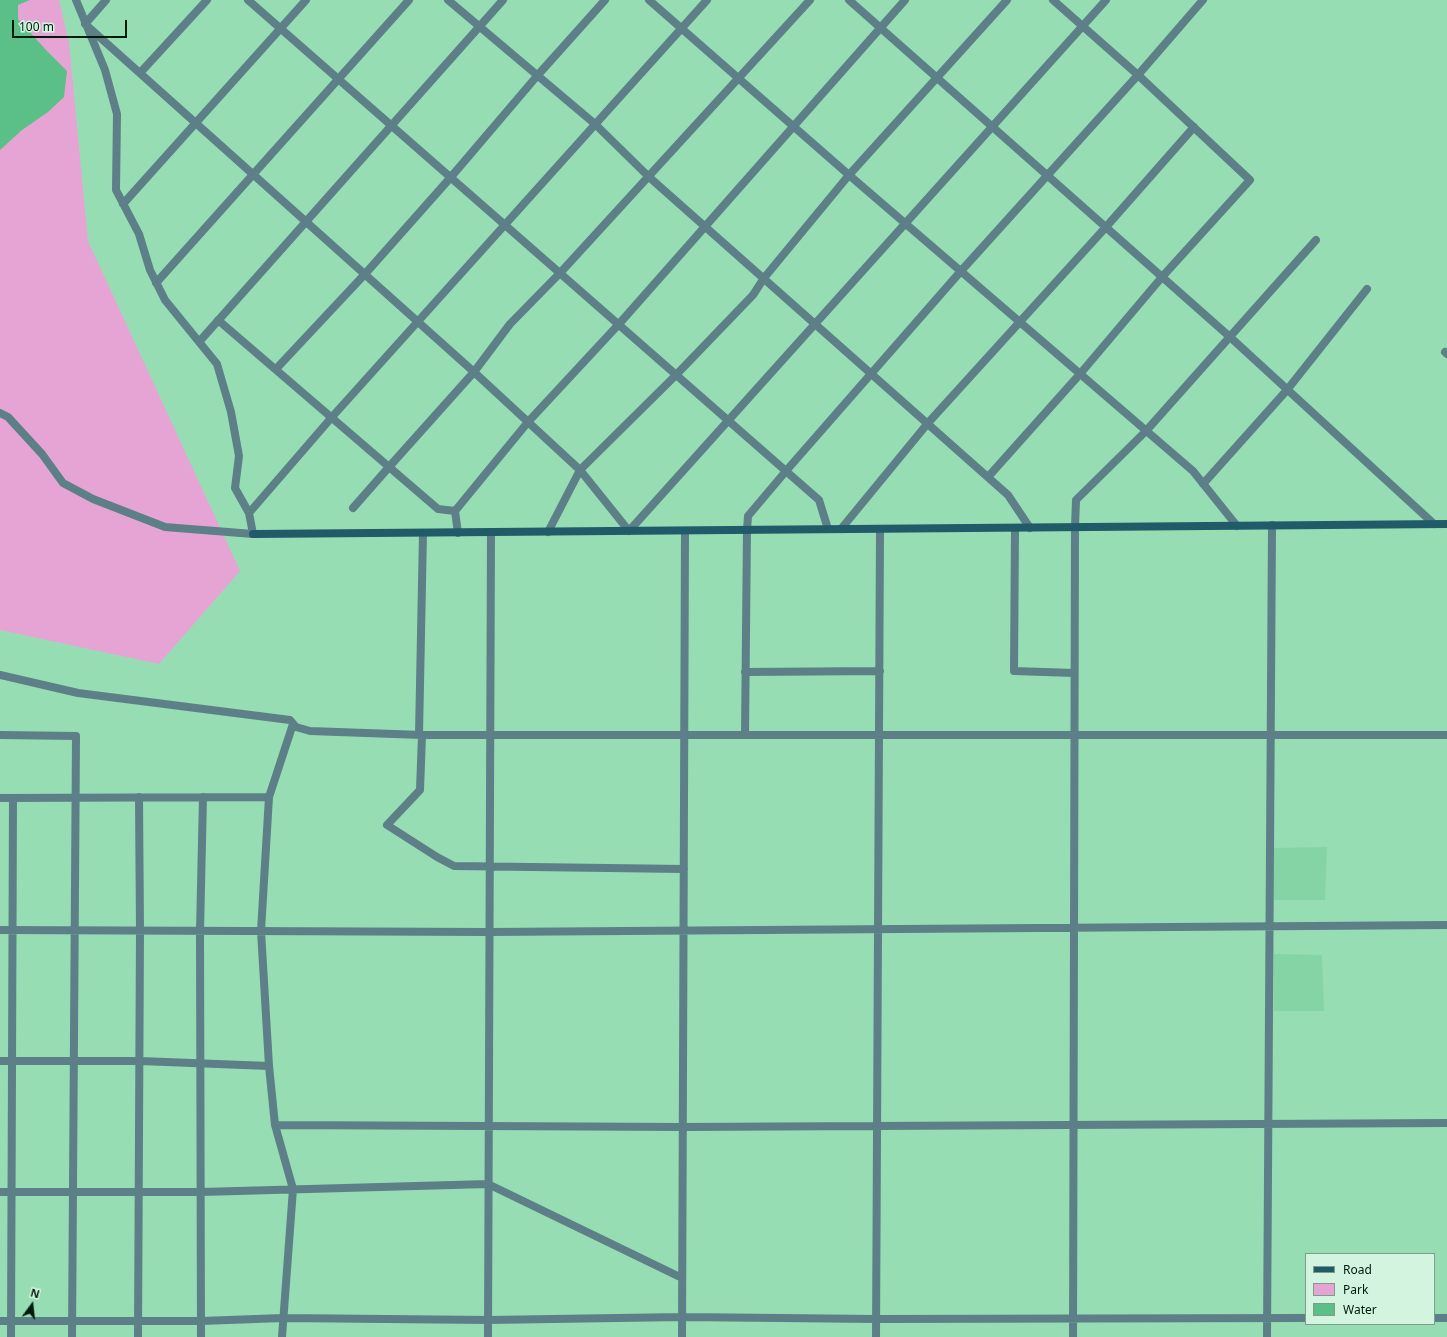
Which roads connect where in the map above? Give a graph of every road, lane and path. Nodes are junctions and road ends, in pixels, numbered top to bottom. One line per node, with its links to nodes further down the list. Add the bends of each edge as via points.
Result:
1 (76, 0): 19 (street)
2 (106, 0): 19 (street)
3 (207, 0): 25 (street)
4 (248, 0): 22 (street)
5 (306, 0): 22 (street)
6 (409, 0): 30 (street)
7 (448, 0): 21 (street)
8 (503, 0): 21 (street)
9 (605, 0): 27 (street)
10 (649, 0): 23 (street)
11 (707, 0): 23 (street)
12 (810, 0): 28 (street)
13 (849, 0): 24 (street)
14 (905, 0): 24 (street)
15 (1007, 0): 29 (street)
16 (1053, 0): 20 (street)
17 (1106, 0): 20 (street)
18 (1203, 0): 26 (street)
19 (85, 24): 25 (street); 42 (street, via 105,70 117,114 116,190)
20 (1082, 26): 26 (street); 35 (street)
21 (479, 27): 27 (street); 33 (street)
22 (281, 28): 30 (street); 31 (street)
23 (682, 28): 28 (street); 32 (street)
24 (881, 28): 29 (street); 34 (street)
25 (140, 73): 31 (street)
26 (1138, 75): 36 (street); 39 (street)
27 (537, 76): 32 (street); 40 (street)
28 (739, 77): 34 (street); 41 (street)
29 (936, 77): 35 (street); 38 (street)
30 (339, 79): 33 (street); 37 (street)
31 (196, 123): 37 (street); 42 (street)
32 (595, 124): 41 (street); 44 (street)
33 (392, 125): 40 (street); 43 (street)
34 (795, 127): 38 (street); 46 (street)
35 (992, 127): 39 (street); 45 (street)
36 (1194, 127): 47 (street); 52 (street, via 1250,180)
37 (253, 174): 43 (street); 54 (street)
38 (849, 174): 45 (street); 53 (street)
39 (1047, 176): 47 (street); 49 (street)
40 (451, 177): 44 (street); 51 (street)
41 (649, 177): 46 (street); 50 (street)
42 (123, 204): 54 (street, via 139,234)
43 (306, 222): 51 (street); 56 (street)
44 (506, 224): 50 (street); 57 (street)
45 (906, 224): 49 (street); 60 (street)
46 (706, 227): 53 (street); 59 (street)
47 (1106, 227): 52 (street); 58 (street)
48 (1316, 240): 61 (street)
49 (961, 271): 58 (street); 65 (street)
50 (561, 272): 59 (street); 64 (street, via 510,324)
51 (365, 274): 57 (street); 63 (street)
52 (1162, 277): 61 (street); 66 (street)
53 (764, 278): 60 (street); 67 (street, via 753,294)
54 (156, 283): 62 (street, via 165,300)
55 (1367, 290): 68 (street)
56 (218, 320): 62 (street); 63 (street)
57 (418, 322): 64 (street); 70 (street)
58 (1019, 322): 66 (street); 73 (street)
59 (619, 324): 67 (street); 72 (street)
60 (816, 324): 65 (street); 71 (street)
61 (1230, 337): 68 (street); 74 (street)
62 (199, 342): 82 (street, via 217,364 231,412 239,456 235,488)
63 (276, 369): 70 (street)
64 (474, 372): 72 (street); 75 (street)
65 (871, 373): 73 (street); 77 (street)
66 (1080, 374): 74 (street); 78 (street)
67 (676, 375): 71 (street); 76 (street)
68 (1287, 390): 79 (street); 83 (street)
69 (0, 413): 100 (street, via 8,417 42,454 63,483 93,499 165,527)
70 (332, 417): 75 (street); 82 (street)
71 (728, 421): 77 (street); 94 (street)
72 (528, 422): 76 (street); 81 (street)
73 (928, 423): 78 (street); 91 (street)
74 (1146, 431): 79 (street, via 1193,471); 87 (street, via 1076,500)
75 (389, 466): 80 (street); 81 (street, via 438,509)
76 (580, 470): 94 (street); 98 (street)
77 (786, 471): 90 (street, via 819,500); 93 (street, via 748,516)
78 (988, 477): 89 (street, via 1008,495)
79 (1203, 484): 85 (street)
80 (353, 508)
81 (455, 511): 96 (street)
82 (249, 513): 100 (street)
83 (1434, 524): 84 (street); 86 (street)
84 (1447, 524)
85 (1237, 526): 86 (street); 87 (street)
86 (1272, 526): 112 (street)
87 (1075, 527): 89 (street); 103 (street)
88 (1015, 528): 89 (street); 92 (street); 103 (street, via 1014,671)
89 (1030, 528)
90 (828, 529): 91 (street); 93 (street)
91 (841, 529): 92 (street)
92 (880, 529): 101 (street)
93 (747, 530): 95 (street); 102 (street)
94 (629, 531): 95 (street); 98 (street)
95 (684, 531): 108 (street)
96 (458, 532): 97 (street); 99 (street)
97 (491, 532): 98 (street); 114 (street)
98 (548, 532)
99 (423, 533): 100 (street); 107 (street)
100 (253, 534)
101 (880, 671): 102 (street); 110 (street)
102 (745, 672): 109 (street)
103 (1074, 673): 111 (street)
104 (0, 675): 105 (street, via 78,693 290,720)
105 (293, 724): 107 (street, via 310,731); 118 (street)
106 (0, 735): 115 (street, via 76,736)
107 (421, 735): 114 (street); 121 (street, via 420,790 386,825 454,866)
108 (684, 735): 109 (street); 114 (street); 122 (street)
109 (745, 735): 110 (street)
110 (879, 735): 111 (street); 130 (street)
111 (1074, 735): 112 (street); 125 (street)
112 (1271, 735): 113 (street); 124 (street)
113 (1447, 735)
114 (490, 736): 121 (street)
115 (75, 797): 116 (street); 120 (street); 128 (street)
116 (138, 797): 117 (street); 129 (street)
117 (203, 797): 118 (street); 131 (street)
118 (269, 797): 132 (street)
119 (0, 798): 120 (street)
120 (13, 798): 127 (street)
121 (489, 867): 122 (street); 134 (street)
122 (684, 869): 133 (street)
123 (1447, 925): 124 (street)
124 (1270, 926): 125 (street); 142 (street)
125 (1074, 928): 130 (street); 144 (street)
126 (0, 930): 127 (street)
127 (12, 930): 128 (street); 136 (street)
128 (74, 930): 129 (street); 137 (street)
129 (140, 930): 131 (street); 138 (street)
130 (878, 930): 133 (street); 146 (street)
131 (200, 931): 132 (street); 139 (street)
132 (261, 931): 134 (street); 140 (street)
133 (683, 931): 134 (street); 147 (street)
134 (489, 932): 145 (street)
135 (0, 1060): 136 (street)
136 (12, 1061): 137 (street); 151 (street)
137 (73, 1061): 138 (street); 152 (street)
138 (140, 1061): 139 (street); 153 (street)
139 (200, 1063): 140 (street); 154 (street)
140 (269, 1066): 143 (street)
141 (1447, 1123): 142 (street)
142 (1268, 1124): 144 (street); 158 (street)
143 (275, 1125): 145 (street); 149 (street)
144 (1073, 1125): 146 (street); 163 (street)
145 (488, 1126): 147 (street); 148 (street)
146 (877, 1126): 147 (street); 162 (street)
147 (683, 1127): 155 (street)
148 (488, 1184): 149 (street); 155 (street); 164 (street)
149 (293, 1189): 154 (street); 157 (street)
150 (0, 1192): 151 (street)
151 (11, 1192): 152 (street); 166 (street)
152 (72, 1192): 153 (street); 167 (street)
153 (139, 1192): 154 (street); 168 (street)
154 (200, 1192): 169 (street)
155 (682, 1278): 156 (street)
156 (682, 1317): 162 (street); 164 (street); 176 (street)
157 (284, 1318): 164 (street); 169 (street); 174 (street)
158 (1268, 1318): 159 (street); 163 (street); 179 (street)
159 (1305, 1318)
160 (1435, 1318): 161 (street)
161 (1447, 1318)
162 (876, 1319): 163 (street); 177 (street)
163 (1073, 1319): 178 (street)
164 (488, 1320): 175 (street)
165 (0, 1321): 166 (street)
166 (11, 1321): 167 (street); 170 (street)
167 (72, 1321): 168 (street); 171 (street)
168 (138, 1321): 169 (street); 172 (street)
169 (201, 1321): 173 (street)
170 (11, 1337)
171 (72, 1337)
172 (138, 1337)
173 (201, 1337)
174 (282, 1337)
175 (488, 1337)
176 (682, 1337)
177 (876, 1337)
178 (1073, 1337)
179 (1267, 1337)

